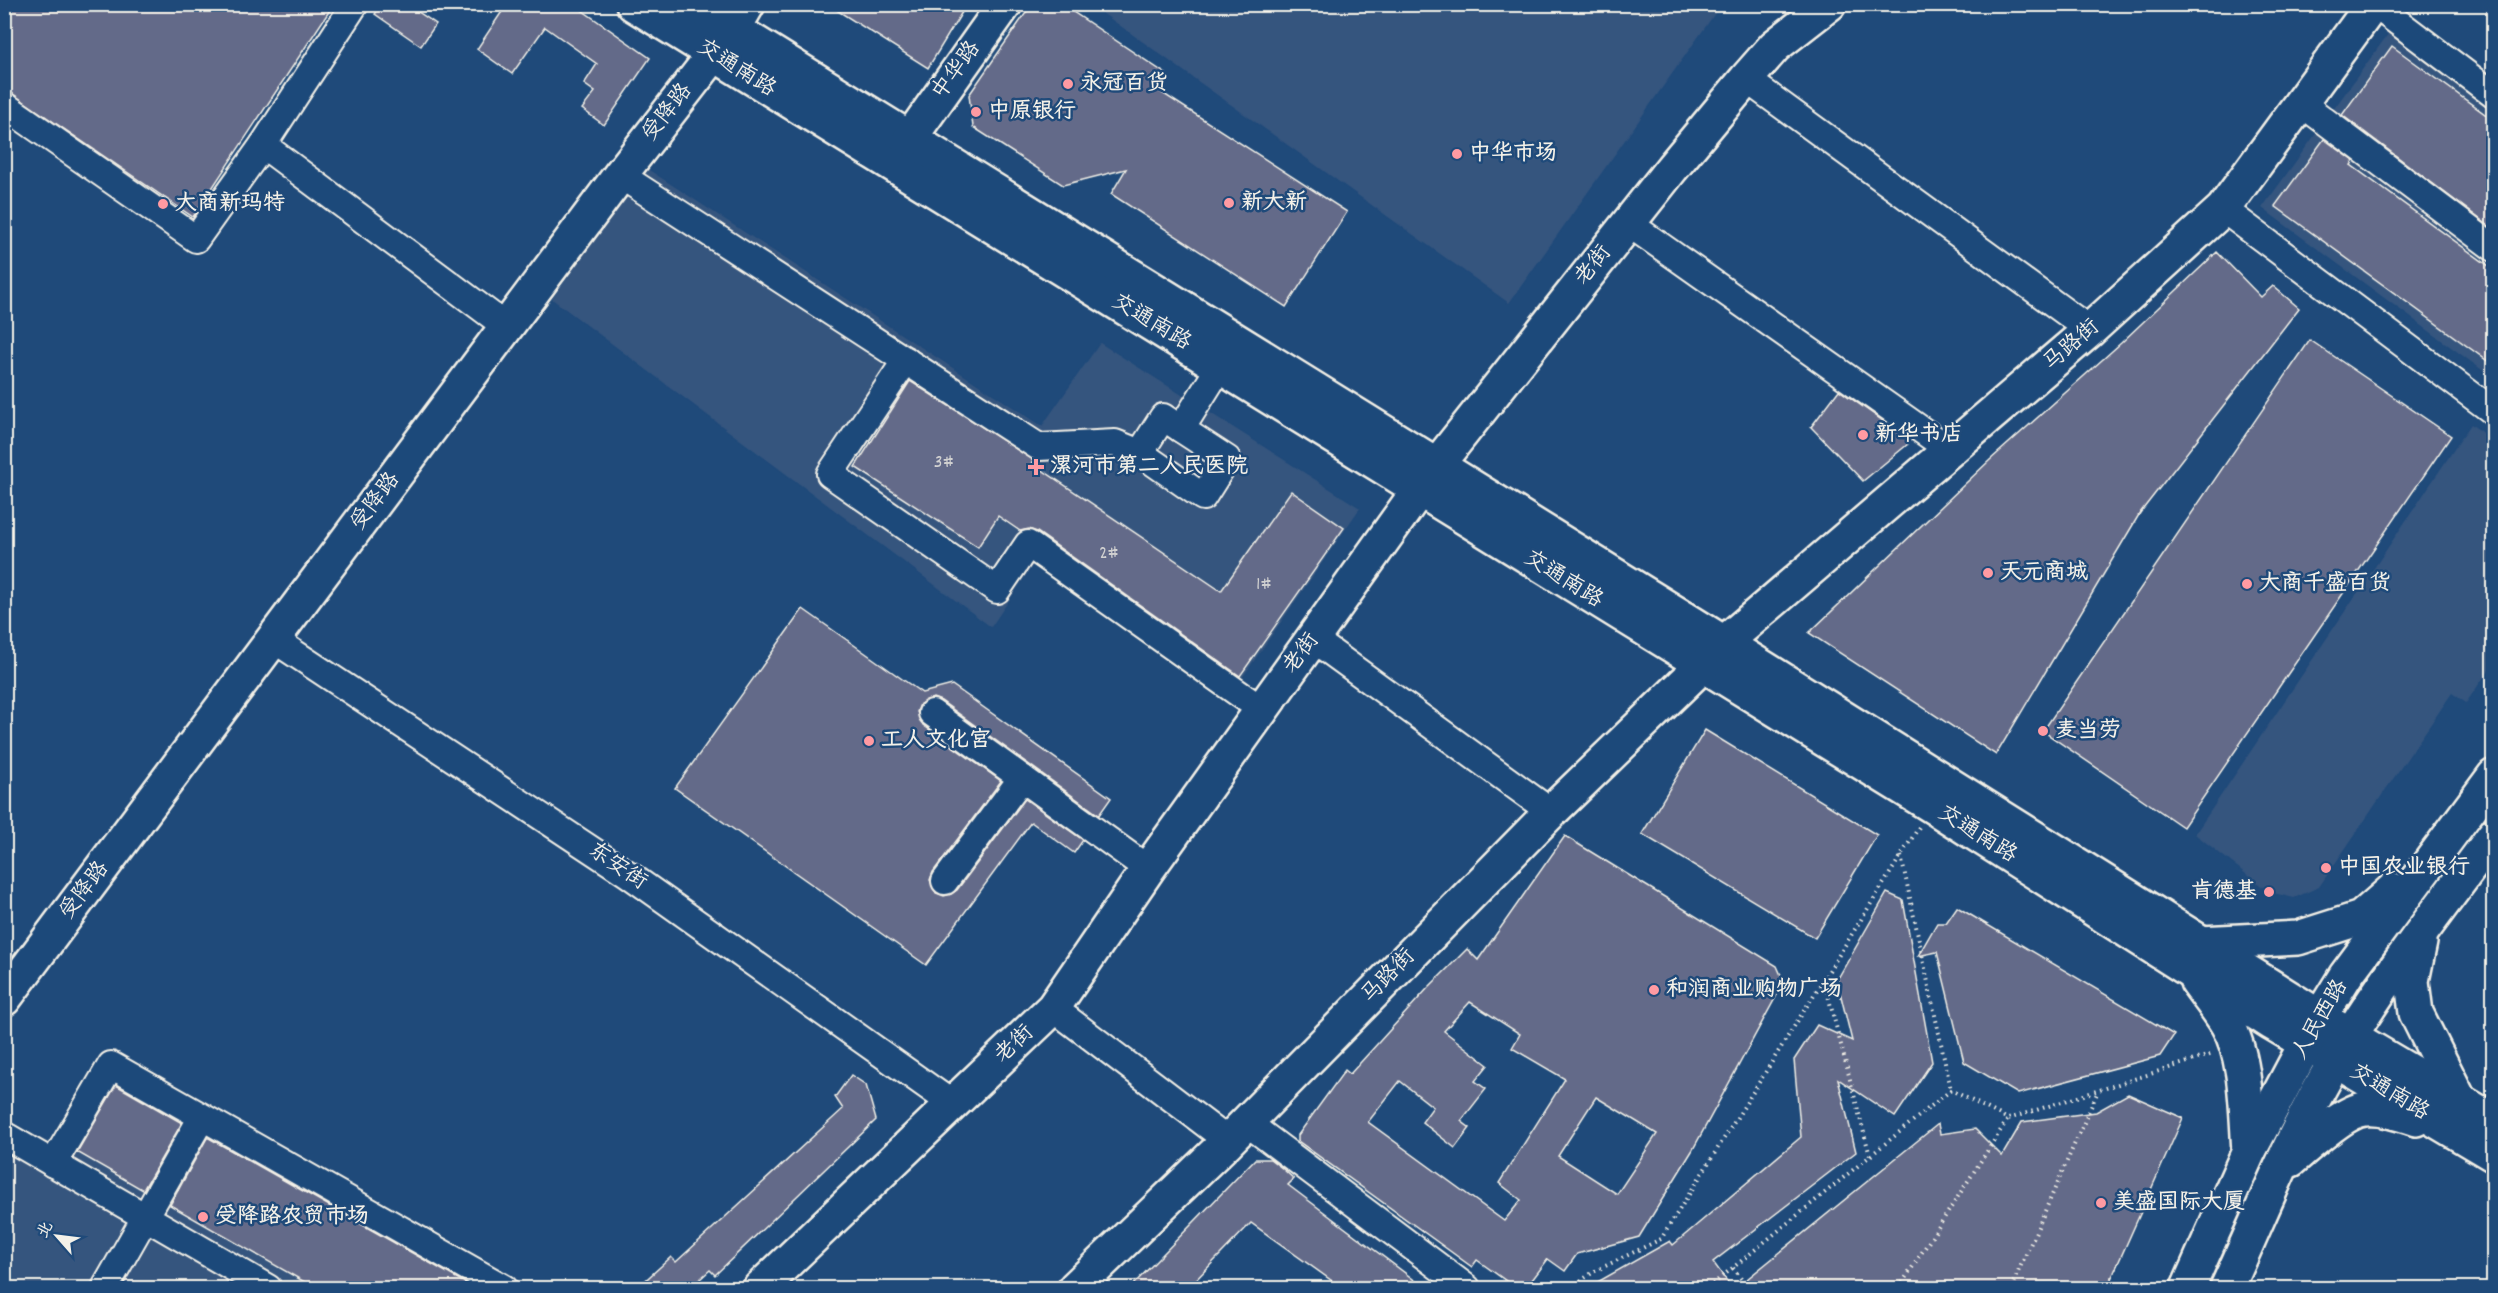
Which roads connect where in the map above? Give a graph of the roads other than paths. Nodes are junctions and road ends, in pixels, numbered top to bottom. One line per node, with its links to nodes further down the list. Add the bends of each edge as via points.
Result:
1 (355, 4): 13 (street)
2 (633, 4): 7 (main road, 交通南路)
3 (693, 4): 7 (main road, 交通南路)
4 (1005, 4): 12 (main road, 中华路)
5 (1829, 4): 8 (main road, 老街, via 1775,46)
6 (2374, 4): 9 (street); 10 (main road, 马路街)
7 (731, 30): 12 (main road, 交通南路); 14 (main road, 受降路); 21 (main road, 交通南路)
8 (1746, 79): 16 (main road, 老街); 19 (street)
9 (2493, 95)
10 (2301, 103): 15 (main road, 马路街); 17 (street)
11 (4, 105): 13 (street, via 196,239)
12 (910, 138): 26 (main road, 交通南路)
13 (263, 145): 18 (street)
14 (620, 175): 18 (main road, 受降路); 20 (street)
15 (2223, 209): 19 (main road, 马路街); 22 (street)
16 (1628, 223): 24 (street); 26 (main road, 老街)
17 (2493, 248)
18 (507, 327): 27 (main road, 受降路)
19 (2090, 330): 24 (main road, 马路街)
20 (906, 360): 25 (street, via 1039,447 1115,443); 30 (street, via 830,474 997,590 1028,544)
21 (1221, 365): 23 (street); 26 (main road, 交通南路)
22 (2493, 412)
23 (1181, 429): 25 (street, via 1164,417); 25 (street, via 1227,459 1203,497)
24 (1950, 450): 29 (main road, 马路街)
25 (1140, 453)
26 (1428, 478): 28 (main road, 老街); 29 (main road, 交通南路)
27 (273, 639): 41 (main road, 受降路); 45 (street, 东安街, via 628,874)
28 (1313, 639): 30 (main road, 老街); 34 (street)
29 (1714, 654): 34 (main road, 马路街); 40 (main road, 交通南路); 40 (main road, 交通南路, via 1932,806)
30 (1262, 710): 37 (main road, 老街)
31 (932, 712): 33 (street)
32 (2493, 776): 36 (main road, 人民西路)
33 (1022, 778): 37 (street); 38 (street)
34 (1551, 812): 49 (main road, 马路街)
35 (2493, 835): 39 (main road, 人民西路)
36 (2442, 847): 40 (main road, via 2361,918 2298,938); 43 (main road, 人民西路, via 2346,975)
37 (1148, 869): 42 (main road, 老街)
38 (945, 881)
39 (2422, 934): 44 (main road, 人民西路); 46 (main road, via 2412,981 2416,1013)
40 (2193, 954): 43 (main road, 交通南路); 51 (main road, via 2236,1047)
41 (4, 999)
42 (1053, 1008): 45 (main road, 老街); 49 (street)
43 (2313, 1031): 44 (main road, 交通南路); 51 (main road, 人民西路)
44 (2343, 1048): 46 (main road, 交通南路); 54 (main road, 人民西路)
45 (954, 1105): 59 (main road, 老街)
46 (2454, 1115): 48 (main road, 交通南路); 52 (main road, 交通南路); 54 (main road, via 2363,1109 2333,1124)
47 (201, 1117): 53 (street, via 111,1065); 55 (street); 58 (street)
48 (2493, 1121)
49 (1237, 1131): 60 (main road, 马路街); 61 (street)
50 (4, 1135): 53 (street)
51 (2249, 1151): 62 (main road, 人民西路)
52 (2493, 1155)
53 (53, 1164): 55 (street)
54 (2280, 1169): 63 (main road, 人民西路)
55 (144, 1217): 56 (street); 57 (street)
56 (105, 1288)
57 (268, 1288)
58 (504, 1288)
59 (760, 1288)
60 (1075, 1288)
61 (1467, 1288)
62 (2188, 1288)
63 (2227, 1288)

